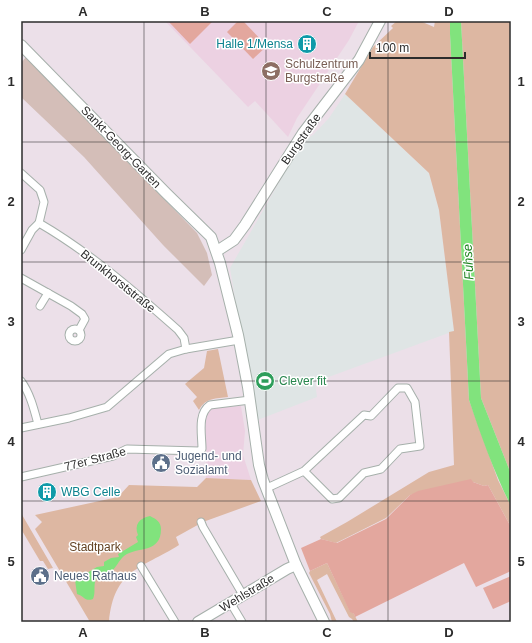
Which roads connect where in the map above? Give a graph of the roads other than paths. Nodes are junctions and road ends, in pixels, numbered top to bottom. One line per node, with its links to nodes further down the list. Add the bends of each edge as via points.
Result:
1 (380, 21): 6 (street, Burgstraße, via 359,60 302,133 234,240)
2 (21, 44): 6 (street, Sankt-Georg-Garten, via 211,237)
3 (21, 173): 4 (street, via 40,190 44,202)
4 (39, 223): 5 (street); 12 (street, Brunkhorststraße, via 89,256 178,330 184,338)
5 (21, 250)
6 (216, 251): 11 (street)
7 (21, 278): 8 (street)
8 (48, 293): 9 (street); 10 (street, via 82,314 85,319)
9 (40, 306)
10 (79, 330)
11 (239, 340): 12 (street); 14 (street)
12 (186, 348): 15 (street, via 159,361 107,407)
13 (21, 380): 15 (street, via 34,406)
14 (250, 400): 18 (street, 77er Straße, via 210,405 205,408 202,415 202,449 199,451 128,450 113,456); 19 (street, via 260,465)
15 (38, 424): 16 (street)
16 (21, 428)
17 (304, 471): 17 (street, via 364,415 371,416 398,388 407,388 415,402 420,446 400,449 381,469 364,473 340,498 332,499); 19 (street)
18 (21, 477)
19 (267, 488): 21 (street)
20 (201, 522): 23 (street)
21 (296, 564): 23 (street, Wehlstraße); 28 (street)
22 (141, 566): 25 (street)
23 (243, 594): 24 (street, Wehlstraße)
24 (230, 602): 26 (street, Wehlstraße); 27 (street)
25 (175, 622)
26 (198, 622)
27 (242, 622)
28 (324, 622)

